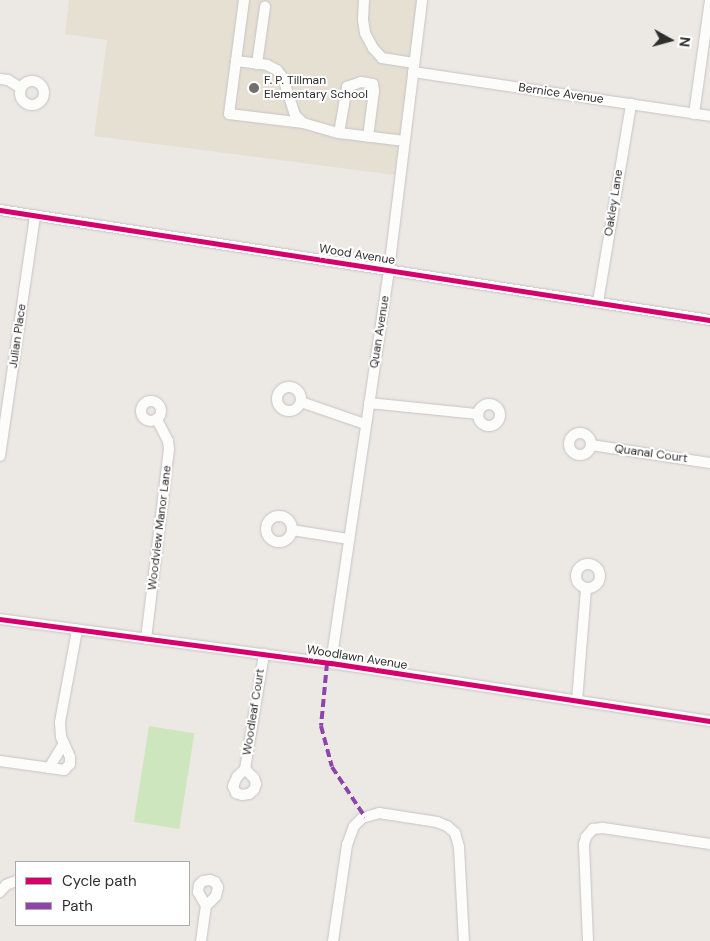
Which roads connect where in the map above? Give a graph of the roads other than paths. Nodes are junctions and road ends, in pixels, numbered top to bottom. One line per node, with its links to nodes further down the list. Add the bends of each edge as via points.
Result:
1 (244, 0): 6 (street)
2 (364, 0): 8 (street, Bernice Avenue, via 365,33 373,48 382,58)
3 (422, 0): 8 (street, Quan Avenue)
4 (710, 0): 12 (street)
5 (265, 7): 7 (street)
6 (236, 61): 7 (street); 14 (street, via 228,114)
7 (257, 64): 14 (street, via 267,64 277,70 296,115)
8 (413, 68): 11 (street, Bernice Avenue); 17 (street, Quan Avenue)
9 (0, 79): 10 (street)
10 (21, 88)
11 (631, 104): 12 (street, Bernice Avenue); 21 (street, Oakley Lane)
12 (694, 114): 13 (street, Bernice Avenue)
13 (710, 116)
14 (303, 123): 15 (street)
15 (338, 133): 16 (street); 16 (street, via 347,87 361,82 372,84 374,92)
16 (368, 137): 17 (street)
17 (405, 141): 20 (street, Quan Avenue)
18 (0, 210): 19 (street, Wood Avenue)
19 (35, 216): 20 (street, Wood Avenue); 29 (street, Julian Place)
20 (389, 270): 21 (street, Wood Avenue); 24 (street, Quan Avenue)
21 (598, 302): 22 (street, Wood Avenue)
22 (710, 320)
23 (301, 402): 27 (street)
24 (369, 403): 25 (street); 27 (street, Quan Avenue)
25 (478, 414)
26 (157, 419): 36 (street, Woodview Manor Lane, via 169,449)
27 (365, 424): 32 (street, Quan Avenue)
28 (591, 445): 30 (street, Quanal Court)
29 (0, 456)
30 (710, 463)
31 (292, 530): 32 (street)
32 (349, 539): 38 (street, Quan Avenue)
33 (586, 588): 39 (street)
34 (0, 619): 35 (street, Woodlawn Avenue)
35 (76, 630): 36 (street, Woodlawn Avenue); 41 (street, via 60,722)
36 (146, 639): 37 (street, Woodlawn Avenue)
37 (264, 654): 38 (street, Woodlawn Avenue); 44 (street, Woodleaf Court)
38 (331, 663): 39 (street, Woodlawn Avenue)
39 (577, 702): 40 (street, Woodlawn Avenue)
40 (710, 721)
41 (63, 745): 43 (street); 43 (street, via 70,764 64,770)
42 (0, 761): 43 (street)
43 (49, 768)
44 (245, 769)
45 (710, 844): 52 (street, via 593,829 584,844)
46 (15, 881): 47 (street)
47 (1, 888)
48 (206, 906): 49 (street)
49 (201, 941)
50 (333, 941): 51 (street, via 347,845 354,826 362,818 379,813 437,822 455,833 459,847)
51 (464, 941)
52 (588, 941)

